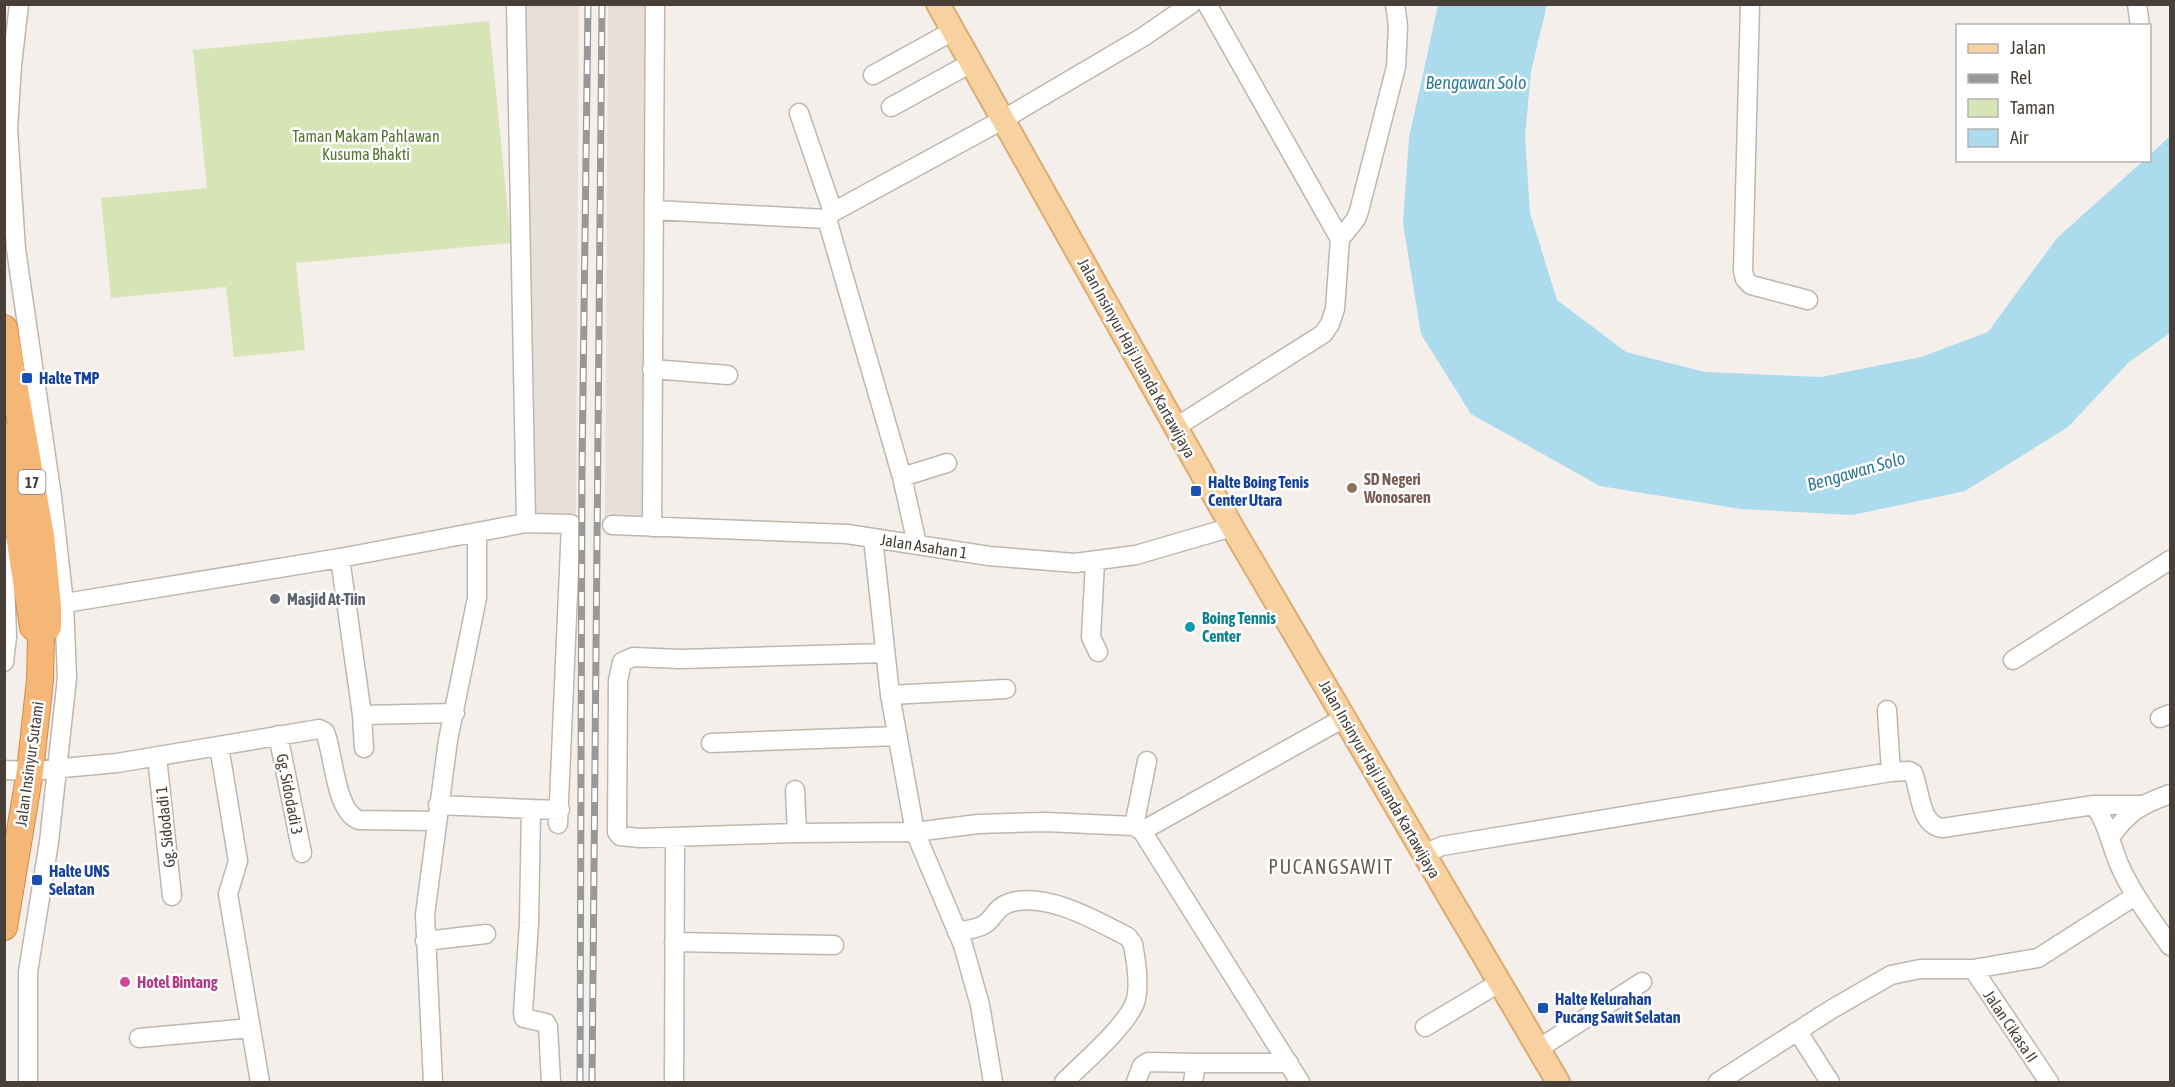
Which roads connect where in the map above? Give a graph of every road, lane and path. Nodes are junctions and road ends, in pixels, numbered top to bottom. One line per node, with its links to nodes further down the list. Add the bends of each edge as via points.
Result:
1 (19, 4): 39 (street, via 8,129 16,249 52,497)
2 (516, 4): 28 (street)
3 (655, 4): 17 (street)
4 (938, 4): 11 (main road, Jalan Insinyur Haji Juanda Kartawijaya)
5 (1191, 4): 16 (street)
6 (1207, 4): 19 (street)
7 (1395, 4): 19 (street, via 1396,67 1359,211)
8 (1750, 4): 20 (street, via 1743,271 1751,285)
9 (2137, 4): 10 (street)
10 (2140, 24)
11 (953, 31): 12 (main road, Jalan Insinyur Haji Juanda Kartawijaya); 13 (street)
12 (970, 63): 14 (street); 16 (main road, Jalan Insinyur Haji Juanda Kartawijaya)
13 (873, 75)
14 (891, 107)
15 (799, 113): 18 (street)
16 (1004, 119): 18 (street); 24 (main road, Jalan Insinyur Haji Juanda Kartawijaya)
17 (654, 210): 18 (street); 22 (street)
18 (830, 215): 27 (street)
19 (1340, 239): 24 (street, via 1335,309 1323,334)
20 (1808, 300)
21 (4, 328): 39 (highway, Jalan Insinyur Sutami / 17, via 40,536)
22 (652, 369): 23 (street); 30 (street)
23 (728, 375)
24 (1176, 427): 31 (main road, Jalan Insinyur Haji Juanda Kartawijaya)
25 (4, 436): 39 (highway, Jalan Insinyur Sutami / 17)
26 (947, 463): 27 (street)
27 (902, 477): 34 (street)
28 (526, 523): 32 (street); 72 (street, via 571,524 559,817)
29 (612, 525): 30 (street, Jalan Asahan 1)
30 (652, 527): 33 (street, Jalan Asahan 1)
31 (1232, 527): 38 (street, Jalan Asahan 1, via 1136,555); 53 (main road, Jalan Insinyur Haji Juanda Kartawijaya)
32 (477, 532): 36 (street); 51 (street, via 477,598)
33 (873, 538): 34 (street, Jalan Asahan 1); 43 (street)
34 (917, 544): 38 (street, Jalan Asahan 1, via 989,556)
35 (4, 548): 39 (street)
36 (340, 558): 39 (street); 52 (street)
37 (2170, 560): 44 (street)
38 (1095, 562): 42 (street, via 1091,637)
39 (37, 600): 40 (highway, Jalan Insinyur Sutami / 17, via 33,626); 41 (street); 46 (street)
40 (41, 636): 41 (street); 47 (highway, Jalan Insinyur Sutami / 17)
41 (6, 637): 45 (street)
42 (1098, 652)
43 (885, 654): 49 (street); 79 (street, via 633,657 622,662 618,681 617,832 623,838)
44 (2013, 660)
45 (4, 662)
46 (66, 678): 47 (street); 55 (street)
47 (40, 681): 54 (highway, Jalan Insinyur Sutami / 17)
48 (1005, 689): 49 (street)
49 (890, 695): 57 (street)
50 (1887, 710): 66 (street)
51 (455, 713): 52 (street); 73 (street)
52 (362, 715): 60 (street)
53 (1344, 718): 75 (street); 82 (main road, Jalan Insinyur Haji Juanda Kartawijaya)
54 (36, 720): 55 (street); 65 (highway, Jalan Insinyur Sutami / 17)
55 (63, 721): 63 (street)
56 (278, 735): 59 (street); 73 (street, via 310,729 325,732 340,796 350,815 359,820); 81 (street, Gg. Sidodadi 3)
57 (898, 736): 58 (street); 76 (street)
58 (711, 742)
59 (219, 746): 61 (street); 98 (street, via 238,861 228,894)
60 (364, 748)
61 (157, 758): 63 (street); 85 (street, Gg. Sidodadi 1)
62 (1147, 761): 75 (street)
63 (57, 768): 65 (street); 71 (street)
64 (4, 770): 65 (street)
65 (30, 771): 74 (highway, Jalan Insinyur Sutami / 17)
66 (1891, 772): 69 (street, via 1913,773 1926,818 1942,828); 82 (street, via 1442,846)
67 (795, 790): 77 (street)
68 (2170, 794): 70 (street)
69 (2094, 805): 70 (street); 78 (street)
70 (2141, 805): 78 (street)
71 (53, 806): 74 (street); 80 (street)
72 (531, 809): 73 (street); 107 (street, via 523,1012 524,1018 546,1023 548,1027)
73 (437, 813): 90 (street)
74 (17, 824): 80 (street); 83 (highway, Jalan Insinyur Sutami / 17)
75 (1138, 829): 76 (street, via 1045,822 978,824); 103 (street)
76 (915, 832): 77 (street); 88 (street)
77 (797, 833): 79 (street)
78 (2111, 836): 86 (street, via 2118,863)
79 (675, 837): 91 (street)
80 (49, 842): 84 (street)
81 (302, 853)
82 (1424, 854): 96 (main road, Jalan Insinyur Haji Juanda Kartawijaya)
83 (7, 889): 84 (street); 87 (highway, Jalan Insinyur Sutami / 17)
84 (40, 896): 104 (street, via 28,972)
85 (172, 896)
86 (2135, 896): 93 (street); 94 (street, via 2038,958)
87 (4, 927)
88 (957, 932): 109 (street, via 980,1005); 110 (street, via 986,923 994,911 1011,902 1031,900 1084,915 1133,944 1137,993 1134,1005)
89 (486, 934): 90 (street)
90 (425, 941): 106 (street)
91 (674, 942): 92 (street); 108 (street)
92 (834, 945)
93 (2170, 946)
94 (1973, 969): 99 (street, via 1920,969 1891,975); 117 (street, Jalan Cikasa II)
95 (1642, 982): 101 (street)
96 (1499, 983): 97 (street); 101 (main road, Jalan Insinyur Haji Juanda Kartawijaya)
97 (1425, 1027)
98 (251, 1028): 100 (street); 105 (street)
99 (1798, 1032): 115 (street); 116 (street)
100 (139, 1038)
101 (1538, 1049): 114 (main road, Jalan Insinyur Haji Juanda Kartawijaya)
102 (1196, 1063): 103 (street); 111 (street, via 1144,1063); 112 (street)
103 (1289, 1063): 113 (street)
104 (28, 1083)
105 (260, 1083)
106 (433, 1083)
107 (551, 1083)
108 (674, 1083)
109 (993, 1083)
110 (1064, 1083)
111 (1136, 1083)
112 (1193, 1083)
113 (1300, 1083)
114 (1558, 1083)
115 (1718, 1083)
116 (1830, 1083)
117 (2049, 1083)

